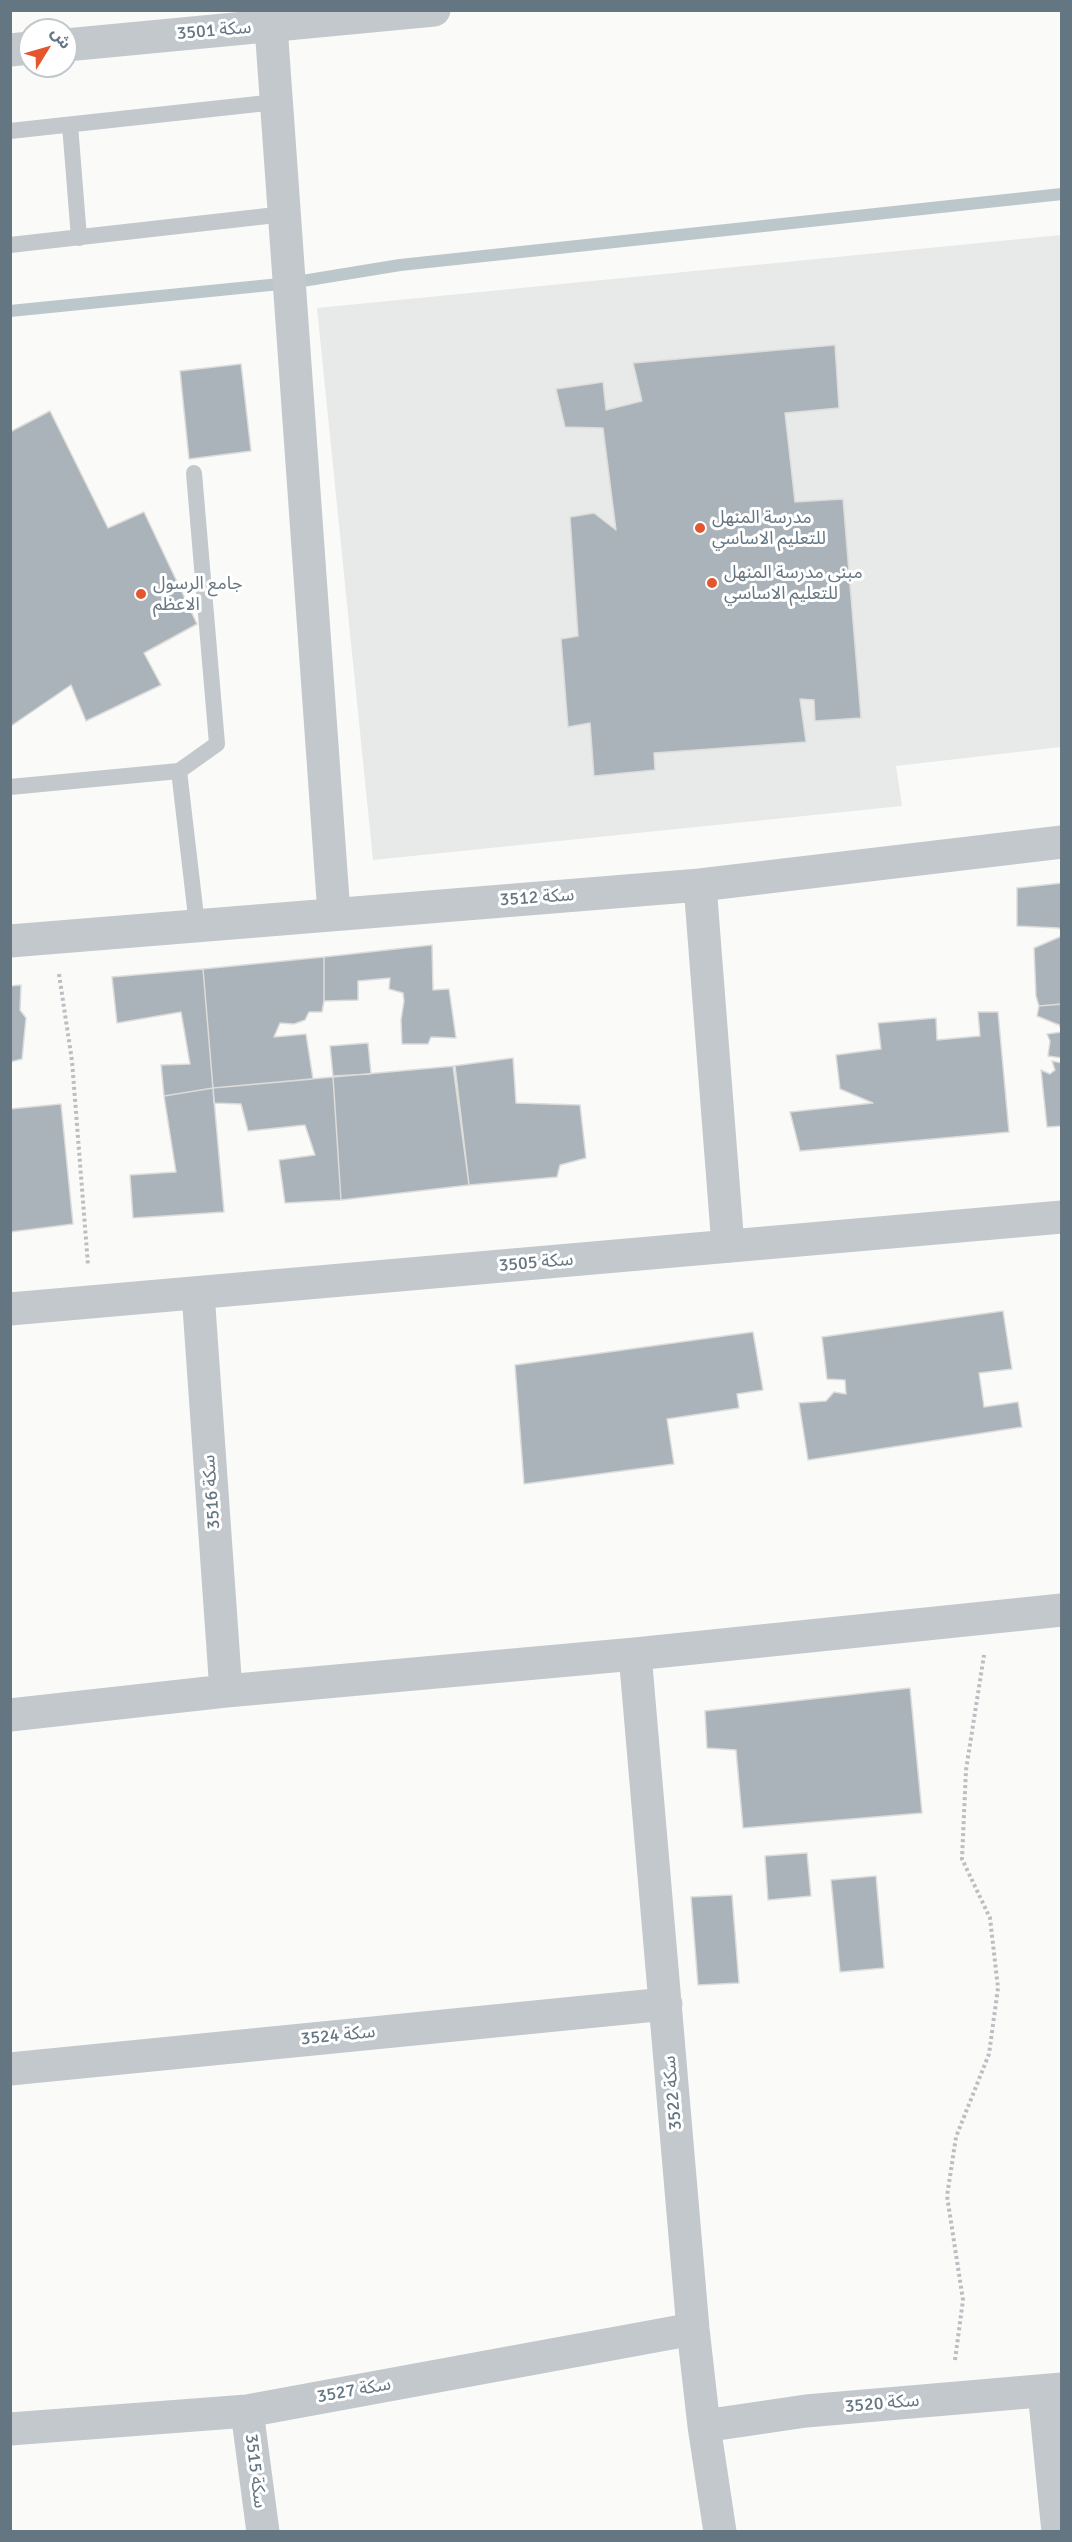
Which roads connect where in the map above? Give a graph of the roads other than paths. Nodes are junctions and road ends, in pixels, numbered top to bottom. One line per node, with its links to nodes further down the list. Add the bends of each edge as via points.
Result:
1 (434, 10): 2 (street, سكة 3501)
2 (271, 26): 3 (street, سكة 3501); 4 (street)
3 (78, 44)
4 (276, 102): 5 (lane); 7 (street)
5 (69, 125): 6 (lane); 8 (lane)
6 (10, 131)
7 (285, 214): 8 (lane); 15 (street)
8 (79, 238): 9 (lane)
9 (10, 245)
10 (194, 473): 11 (lane, via 217,744)
11 (179, 771): 12 (lane); 16 (lane)
12 (10, 787)
13 (1062, 842): 14 (street, سكة 3512)
14 (700, 885): 15 (street, سكة 3512); 19 (street)
15 (334, 914): 16 (street, سكة 3512)
16 (197, 926): 17 (street, سكة 3512)
17 (10, 941)
18 (1062, 1216): 19 (street, سكة 3505)
19 (728, 1246): 20 (street, سكة 3505)
20 (198, 1293): 21 (street, سكة 3505); 24 (street, سكة 3516)
21 (10, 1309)
22 (1062, 1610): 23 (street)
23 (635, 1654): 24 (street); 26 (street, سكة 3522)
24 (226, 1691): 25 (street)
25 (10, 1715)
26 (666, 2004): 27 (street, سكة 3524); 28 (street, سكة 3522)
27 (10, 2069)
28 (693, 2329): 30 (street, سكة 3527); 31 (street, سكة 3522)
29 (1053, 2390): 31 (street, سكة 3520, via 807,2410); 35 (street)
30 (247, 2411): 32 (street, سكة 3527); 33 (street, سكة 3515)
31 (704, 2426): 34 (street, سكة 3522)
32 (10, 2429)
33 (262, 2532)
34 (720, 2532)
35 (1058, 2532)

